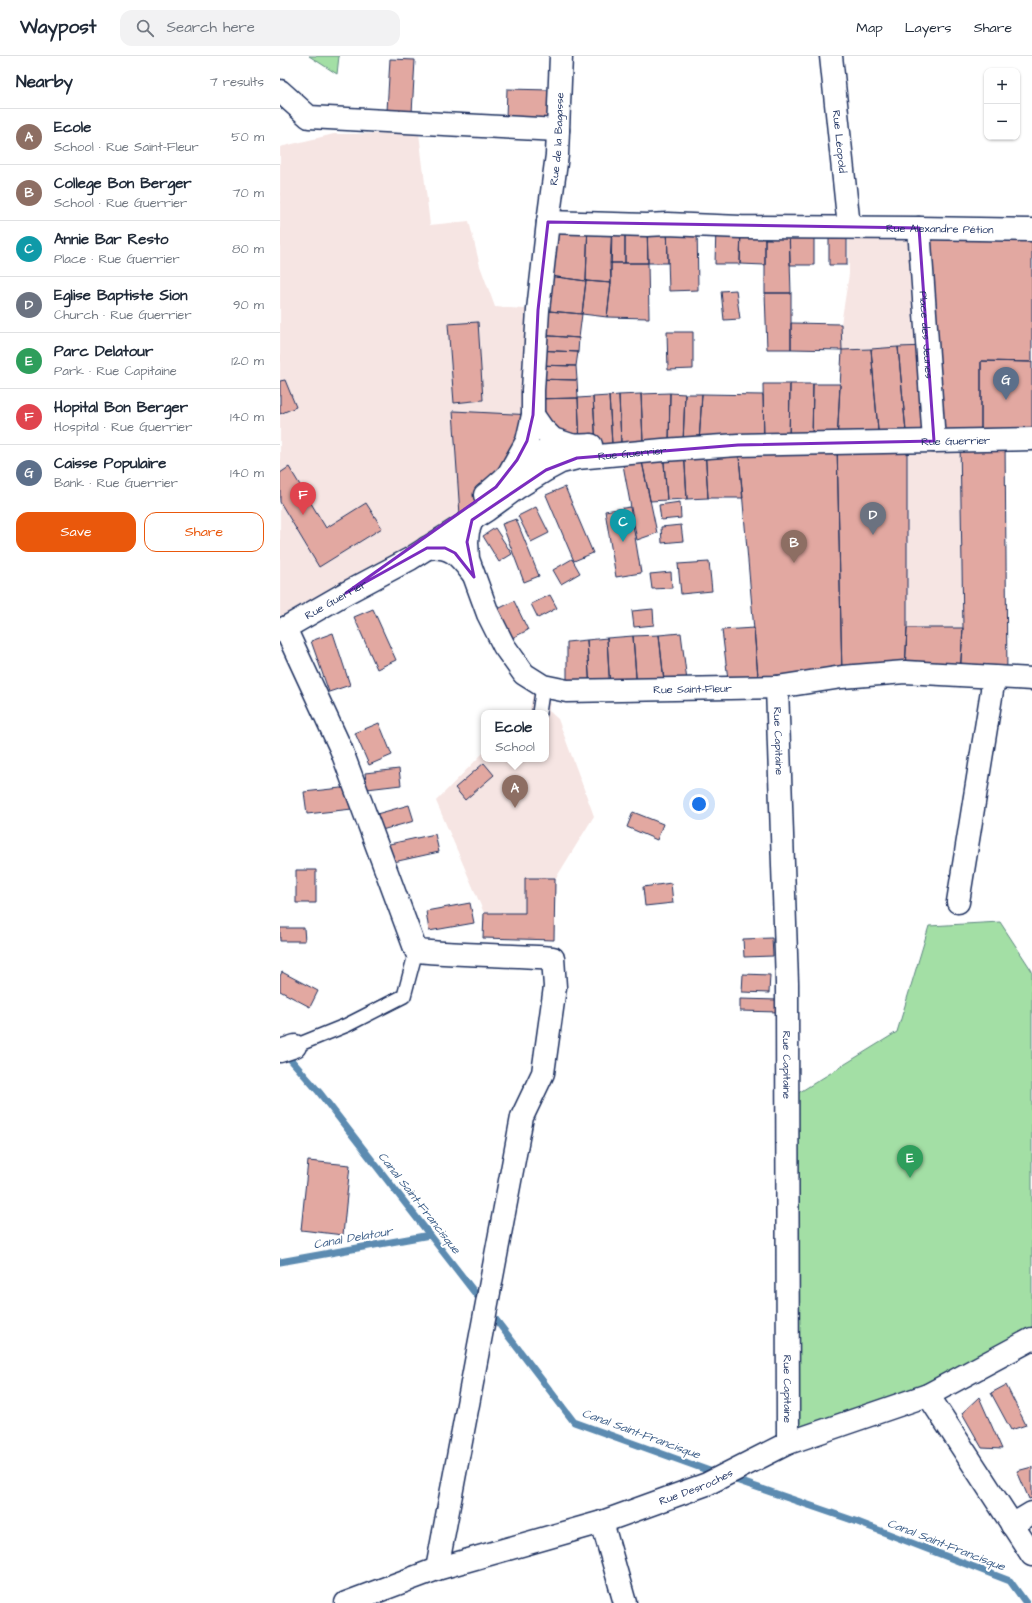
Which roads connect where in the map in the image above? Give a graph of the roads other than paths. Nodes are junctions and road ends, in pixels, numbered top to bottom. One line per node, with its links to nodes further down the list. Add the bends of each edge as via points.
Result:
1 (561, 56): 4 (street, Rue de la Bagasse)
2 (831, 56): 6 (street, Rue Léopold)
3 (280, 91): 4 (street, via 309,117)
4 (558, 130): 5 (street, Rue de la Bagasse)
5 (548, 222): 6 (street, Rue Alexandre Pétion); 9 (street, Rue de la Bagasse, via 538,310)
6 (848, 227): 7 (street, Rue Alexandre Pétion)
7 (919, 228): 8 (street, Rue Alexandre Pétion); 11 (street, Place des Jeunes)
8 (1032, 230)
9 (533, 415): 13 (street, via 553,439); 14 (street, Rue de la Bagasse, via 527,441)
10 (1032, 439): 11 (street, Rue Guerrier)
11 (934, 441): 12 (street, Rue Guerrier)
12 (738, 445): 13 (street, via 643,442); 15 (street, Rue Guerrier, via 571,459 546,470)
13 (574, 446): 14 (street, via 546,449)
14 (508, 475): 18 (street, via 445,526)
15 (472, 520): 16 (street, Rue Guerrier); 17 (street, Rue Saint-Fleur, via 467,542 468,559)
16 (427, 548): 17 (street, via 445,548 455,553); 18 (street, Rue Guerrier)
17 (474, 577): 22 (street, Rue Saint-Fleur, via 504,646 524,674)
18 (346, 593): 19 (street, Rue Guerrier)
19 (283, 630): 26 (street, via 341,749)
20 (994, 678): 21 (street, Rue Saint-Fleur); 23 (street, Rue Saint-Fleur, via 905,672 842,677); 25 (street)
21 (1032, 680)
22 (543, 686): 23 (street, Rue Saint-Fleur, via 567,691); 24 (lane)
23 (777, 687): 30 (street, Rue Capitaine, via 787,983)
24 (539, 710)
25 (958, 902)
26 (416, 951): 27 (lane, via 404,996 347,1025); 35 (street, via 553,958 555,987 543,1073 522,1117)
27 (288, 1048)
28 (1032, 1339): 29 (street, Rue Desroches)
29 (928, 1395): 30 (street, Rue Desroches); 33 (street)
30 (788, 1443): 32 (street, Rue Desroches, via 707,1484)
31 (1032, 1513): 33 (street)
32 (602, 1522): 35 (street, Rue Desroches); 37 (street)
33 (1012, 1525): 34 (street)
34 (1032, 1555)
35 (437, 1569): 36 (street, Rue Desroches)
36 (346, 1603)
37 (625, 1603)

